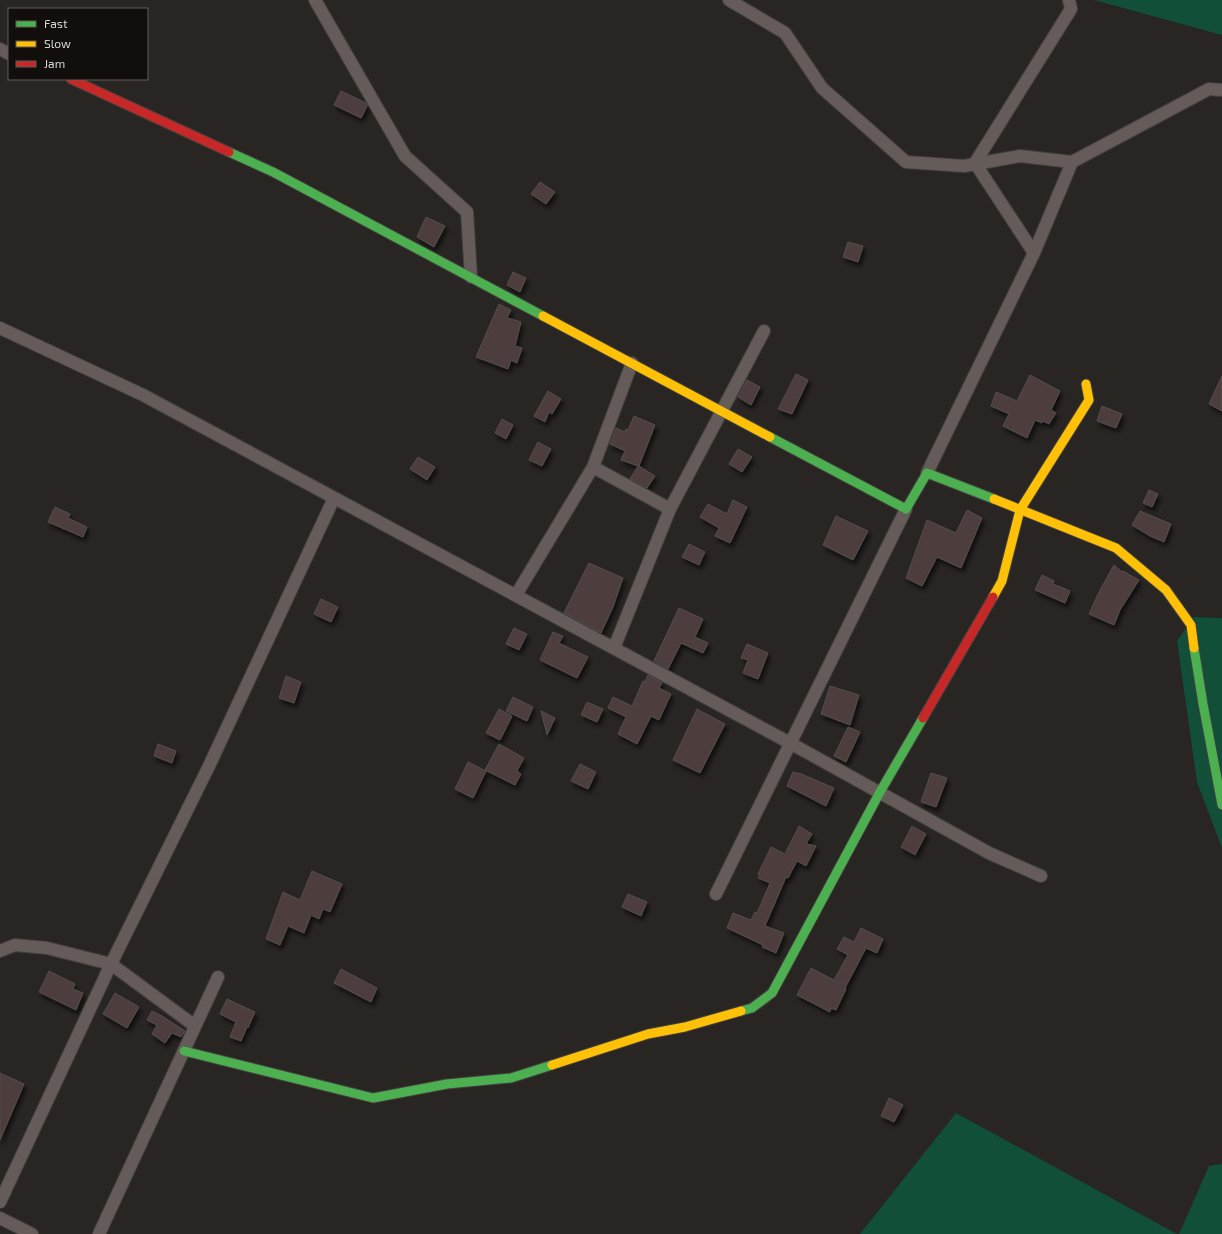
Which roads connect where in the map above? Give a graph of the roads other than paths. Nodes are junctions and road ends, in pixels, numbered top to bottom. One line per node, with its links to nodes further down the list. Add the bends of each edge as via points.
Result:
1 (314, 0): 9 (street, via 406,156 467,212)
2 (729, 0): 7 (street, via 785,33 822,88 906,162 964,166)
3 (1069, 0): 7 (street, via 1071,9)
4 (73, 80): 9 (street, via 273,172)
5 (1222, 90): 6 (street, via 1208,89)
6 (1072, 162): 7 (street, via 1020,156); 8 (street)
7 (974, 163): 8 (street)
8 (1034, 252): 16 (street)
9 (471, 277): 12 (street)
10 (0, 328): 17 (street, via 143,395)
11 (764, 331): 14 (street)
12 (632, 363): 14 (street); 15 (street)
13 (1086, 384): 20 (street, via 1089,400)
14 (722, 411): 18 (street); 19 (street)
15 (593, 467): 18 (street); 21 (street)
16 (927, 473): 19 (street); 20 (street)
17 (334, 498): 21 (street); 29 (street, via 209,766)
18 (670, 509): 22 (street)
19 (906, 509): 23 (street)
20 (1020, 510): 24 (street, via 1002,581); 25 (street, via 1116,548 1166,590 1191,625)
21 (516, 595): 22 (street)
22 (614, 648): 23 (street)
23 (790, 743): 24 (street); 27 (street)
24 (880, 792): 26 (street, via 989,853); 32 (street, via 772,993 752,1008 685,1027 648,1034 511,1078 447,1084 373,1098)
25 (1222, 805)
26 (1041, 876)
27 (716, 894)
28 (0, 951): 29 (street, via 15,945 47,948)
29 (111, 964): 31 (street); 33 (street)
30 (218, 977): 31 (street)
31 (195, 1026): 32 (street)
32 (184, 1051): 36 (street)
33 (0, 1202)
34 (0, 1218): 35 (street)
35 (32, 1234)
36 (99, 1234)

